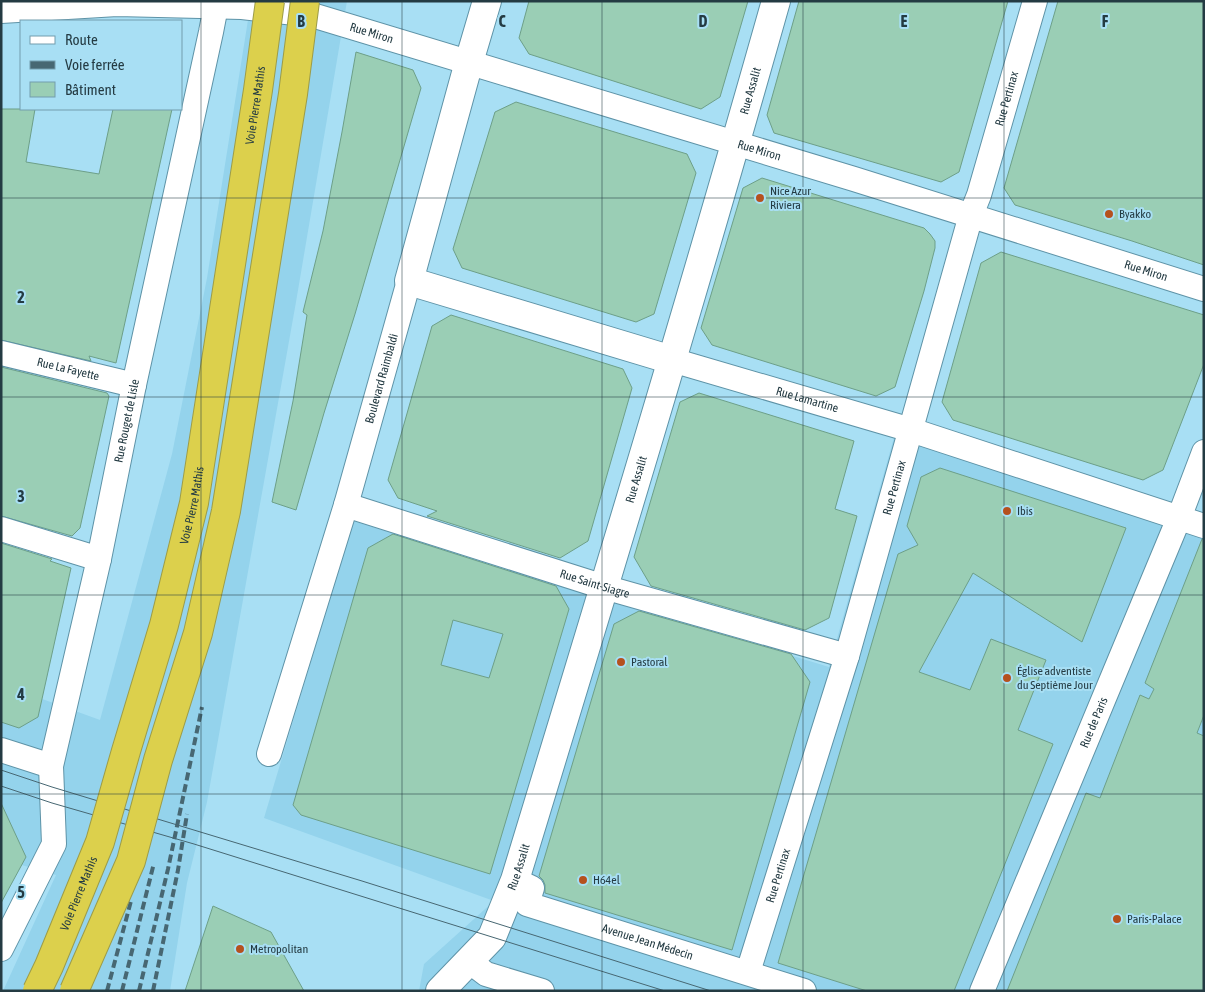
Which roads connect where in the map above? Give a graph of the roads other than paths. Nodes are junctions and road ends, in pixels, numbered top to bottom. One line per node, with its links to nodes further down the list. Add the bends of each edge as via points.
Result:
1 (270, 1): 32 (highway, Voie Pierre Mathis, bridge, via 194,503 164,625 100,842)
2 (487, 1): 8 (street, Boulevard Raimbaldi)
3 (776, 1): 9 (street, Rue Assalit)
4 (1035, 1): 10 (street, Rue Pertinax)
5 (217, 4): 6 (street, Rue Miron); 7 (street, Rue Miron, via 117,4); 15 (street, Rue Rouget de Lisle)
6 (308, 8): 8 (street, Rue Miron); 33 (highway, bridge, via 226,511 198,633 131,860)
7 (1, 11)
8 (469, 62): 9 (street, Rue Miron); 11 (street, Boulevard Raimbaldi)
9 (736, 144): 10 (street, Rue Miron); 14 (street, Rue Assalit)
10 (971, 215): 12 (street, Rue Miron); 16 (street, Rue Pertinax)
11 (409, 281): 14 (street, Rue Lamartine); 18 (street, Boulevard Raimbaldi)
12 (1204, 289)
13 (1, 353): 15 (street, Rue La Fayette)
14 (672, 360): 16 (street, Rue Lamartine); 23 (street, Rue Assalit)
15 (134, 385): 22 (street, Rue Rouget de Lisle)
16 (911, 430): 19 (street, Rue Lamartine); 24 (street, Rue Pertinax)
17 (1204, 452): 19 (street, Rue de Paris)
18 (346, 505): 23 (street, Rue Saint-Siagre); 26 (street, Boulevard Raimbaldi)
19 (1179, 518): 20 (street, Rue Lamartine); 37 (street, Rue de Paris)
20 (1204, 526)
21 (1, 529): 22 (street)
22 (99, 559): 27 (street, Rue Rouget de Lisle)
23 (604, 586): 24 (street, Rue Saint-Siagre); 28 (street, Rue Assalit)
24 (847, 656): 31 (street, Rue Pertinax)
25 (1, 750): 27 (street)
26 (269, 754)
27 (51, 766): 29 (street, Rue Rouget de Lisle, via 54,844)
28 (515, 880): 30 (street, Rue Assalit, via 492,937); 31 (street, Avenue Jean Médecin, via 532,888 527,904)
29 (1, 949)
30 (474, 955): 34 (street, Rue Assalit); 35 (street, via 486,974)
31 (748, 972): 36 (street, Avenue Jean Médecin)
32 (37, 991)
33 (74, 991)
34 (440, 991)
35 (542, 991)
36 (804, 991)
37 (982, 991)

